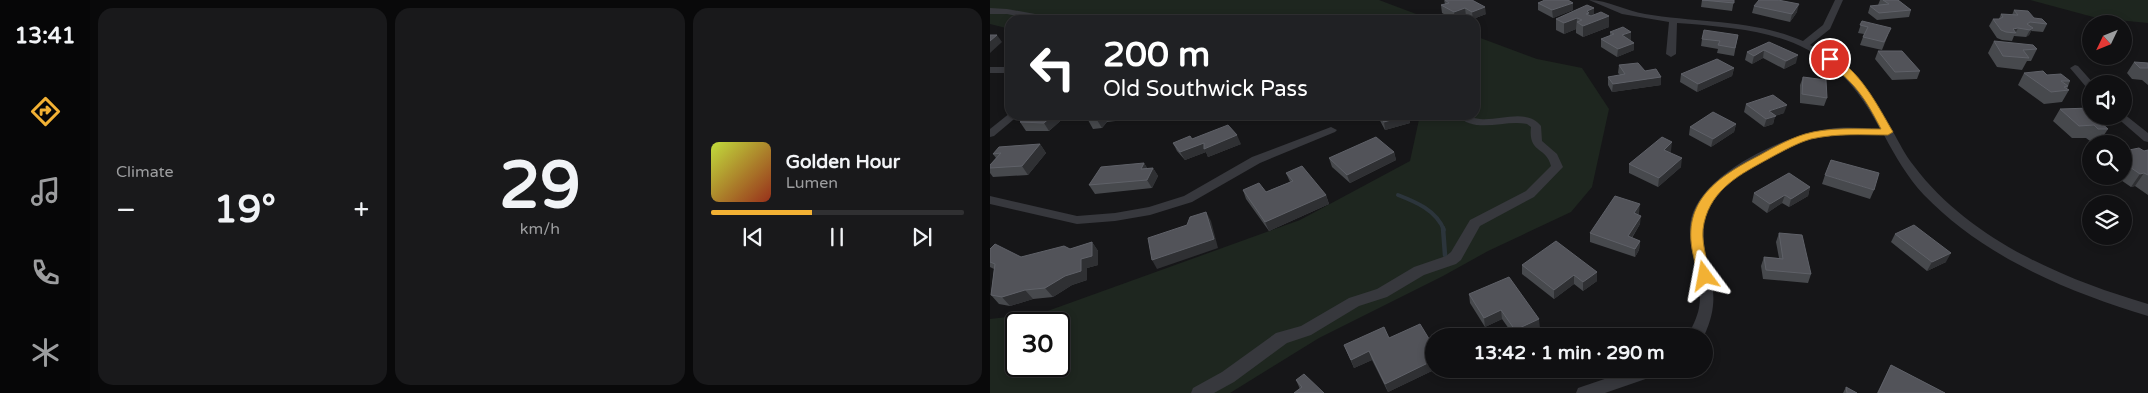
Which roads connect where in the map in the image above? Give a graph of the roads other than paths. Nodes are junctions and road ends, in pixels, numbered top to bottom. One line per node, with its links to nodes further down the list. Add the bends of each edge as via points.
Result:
1 (1593, 0): 5 (street, via 1627,13)
2 (1839, 0): 6 (street, via 1828,28)
3 (990, 11): 4 (street)
4 (1018, 15)
5 (1673, 21): 6 (street, via 1746,27); 7 (street)
6 (1803, 44): 16 (street, via 1854,78)
7 (1671, 54)
8 (2075, 68): 11 (street)
9 (990, 70): 10 (street)
10 (1005, 70)
11 (2082, 76)
12 (1008, 120): 17 (street)
13 (1469, 120): 23 (street, via 1531,121 1536,126 1536,141 1554,156 1557,167 1530,194 1475,223 1451,260 1419,271 1382,293 1354,302 1306,331 1282,338)
14 (2131, 125): 18 (street)
15 (1331, 130): 19 (street, via 1256,160 1188,199 1150,211 1077,220)
16 (1888, 132): 20 (street, via 1918,181 1976,231 2033,265); 21 (street, via 1841,131 1809,136 1737,171 1722,182 1706,200 1698,224 1698,247 1708,291 1706,314)
17 (990, 134)
18 (2148, 139)
19 (990, 200)
20 (2148, 310)
21 (1700, 328)
22 (1628, 378): 24 (street)
23 (1199, 393)
24 (1584, 393)

